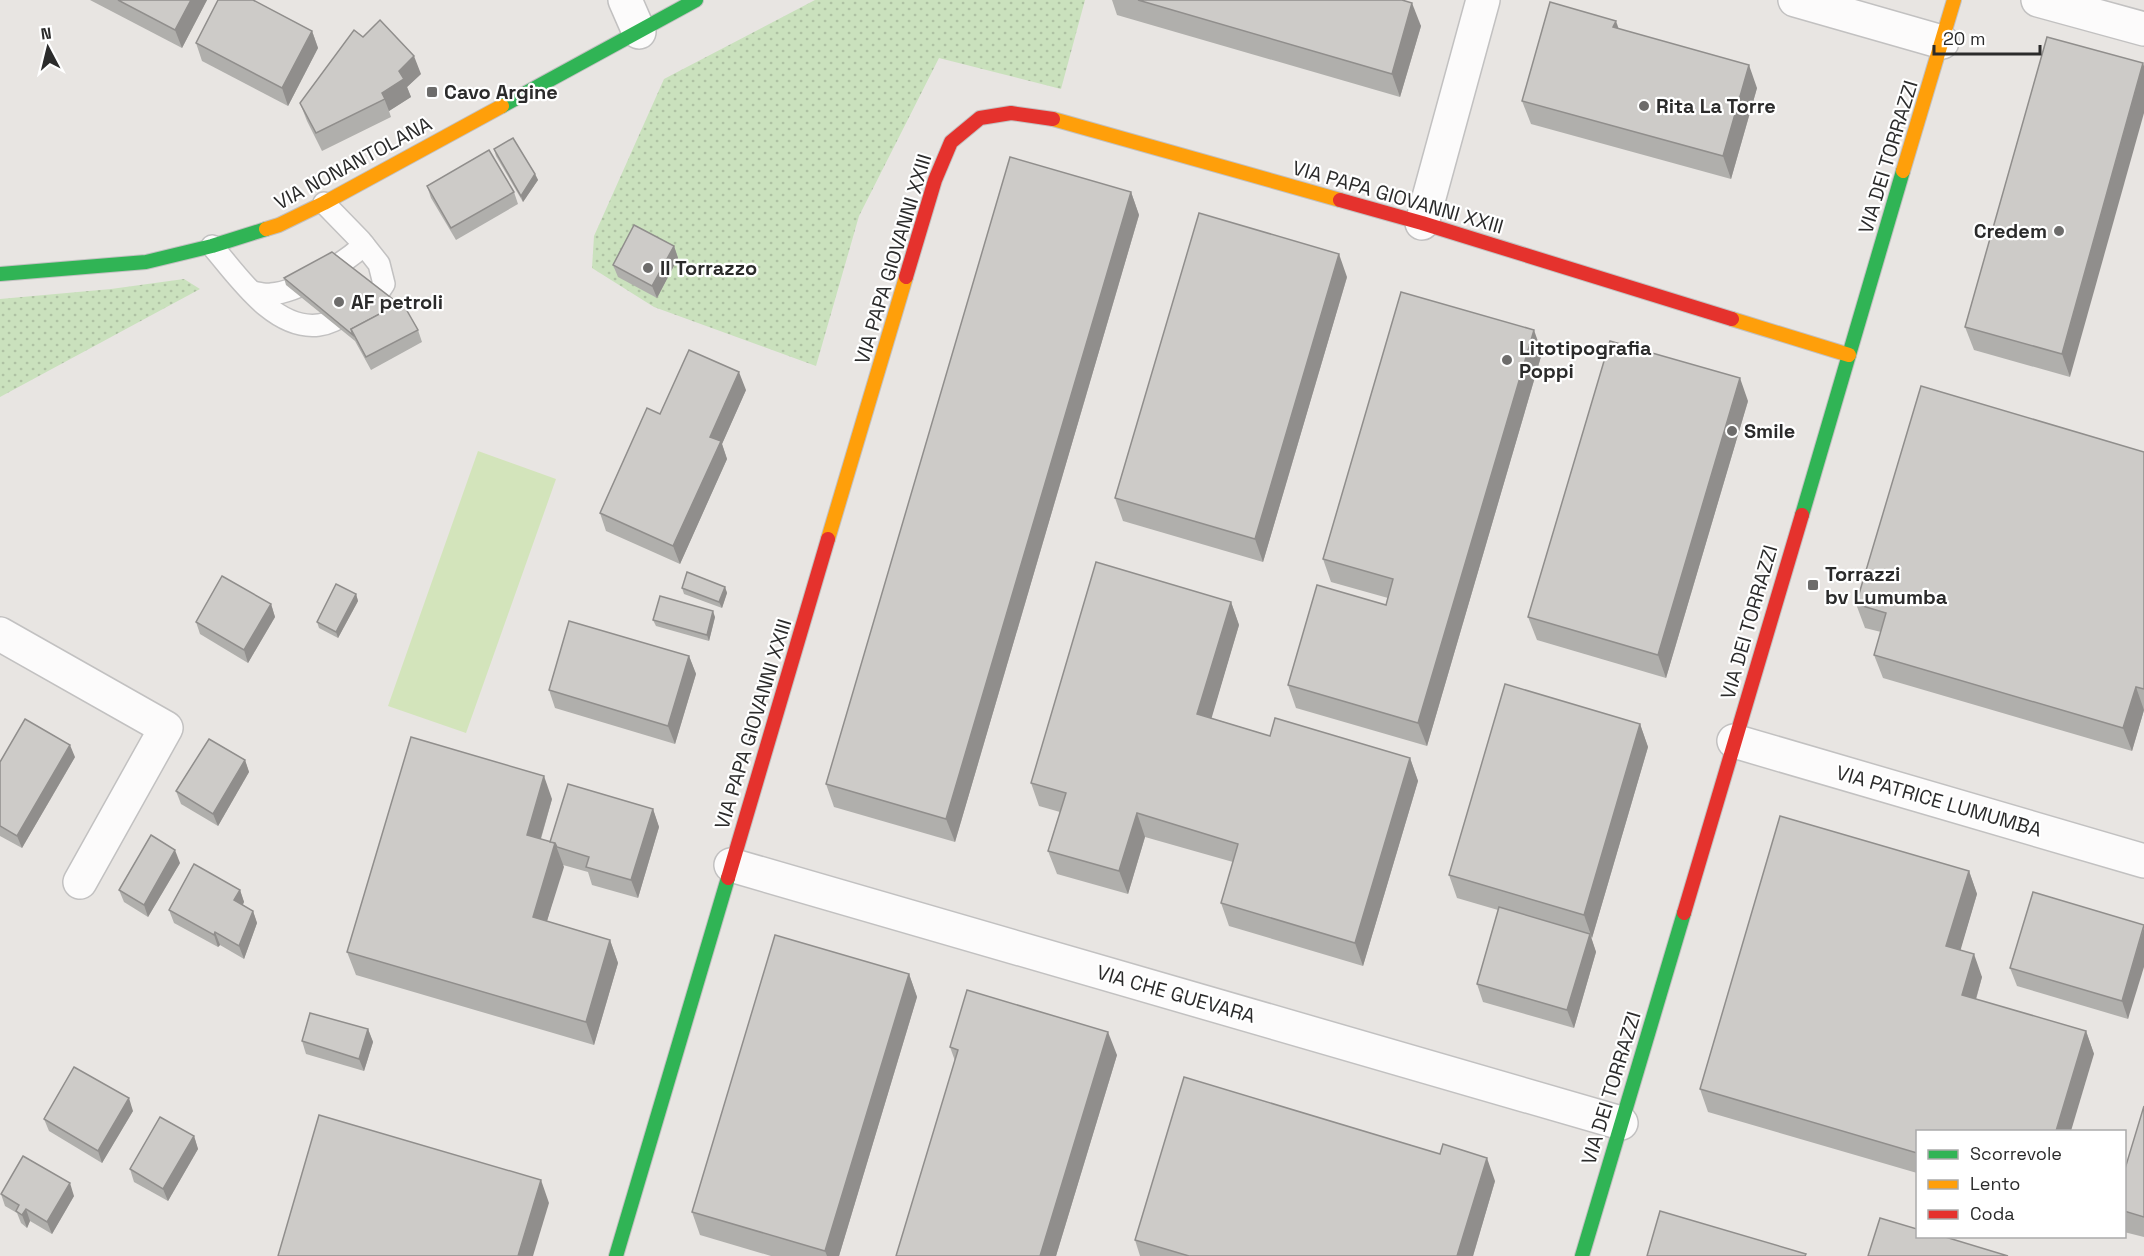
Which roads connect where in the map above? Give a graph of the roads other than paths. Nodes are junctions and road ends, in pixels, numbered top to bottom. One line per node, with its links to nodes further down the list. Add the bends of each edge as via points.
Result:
1 (625, 0): 8 (street)
2 (696, 0): 8 (street, VIA NONANTOLANA)
3 (1483, 0): 11 (street)
4 (1795, 0): 9 (street)
5 (1954, 0): 9 (street, VIA DEI TORRAZZI)
6 (2038, 0): 7 (street)
7 (2144, 29)
8 (639, 32): 10 (street, VIA NONANTOLANA)
9 (1942, 42): 16 (street, VIA DEI TORRAZZI)
10 (324, 203): 12 (lane); 13 (street, VIA NONANTOLANA, via 279,225)
11 (1422, 223): 16 (street, VIA PAPA GIOVANNI XXIII); 20 (street, VIA PAPA GIOVANNI XXIII, via 1045,117 1011,113 980,118 951,142 935,180)
12 (364, 245): 15 (lane, via 348,260 292,289 270,294); 15 (lane, via 379,264 384,284 376,297 328,323 318,326 290,320 274,313)
13 (212, 246): 14 (street, VIA NONANTOLANA, via 146,262); 15 (lane)
14 (0, 274)
15 (252, 292)
16 (1849, 355): 18 (street, VIA DEI TORRAZZI)
17 (0, 634): 21 (street, via 166,728)
18 (1734, 741): 19 (street, VIA PATRICE LUMUMBA); 22 (street, VIA DEI TORRAZZI)
19 (2144, 861)
20 (731, 865): 22 (street, VIA CHE GUEVARA); 23 (street, VIA PAPA GIOVANNI XXIII)
21 (80, 882)
22 (1621, 1123): 24 (street, VIA DEI TORRAZZI)
23 (616, 1256)
24 (1582, 1256)

